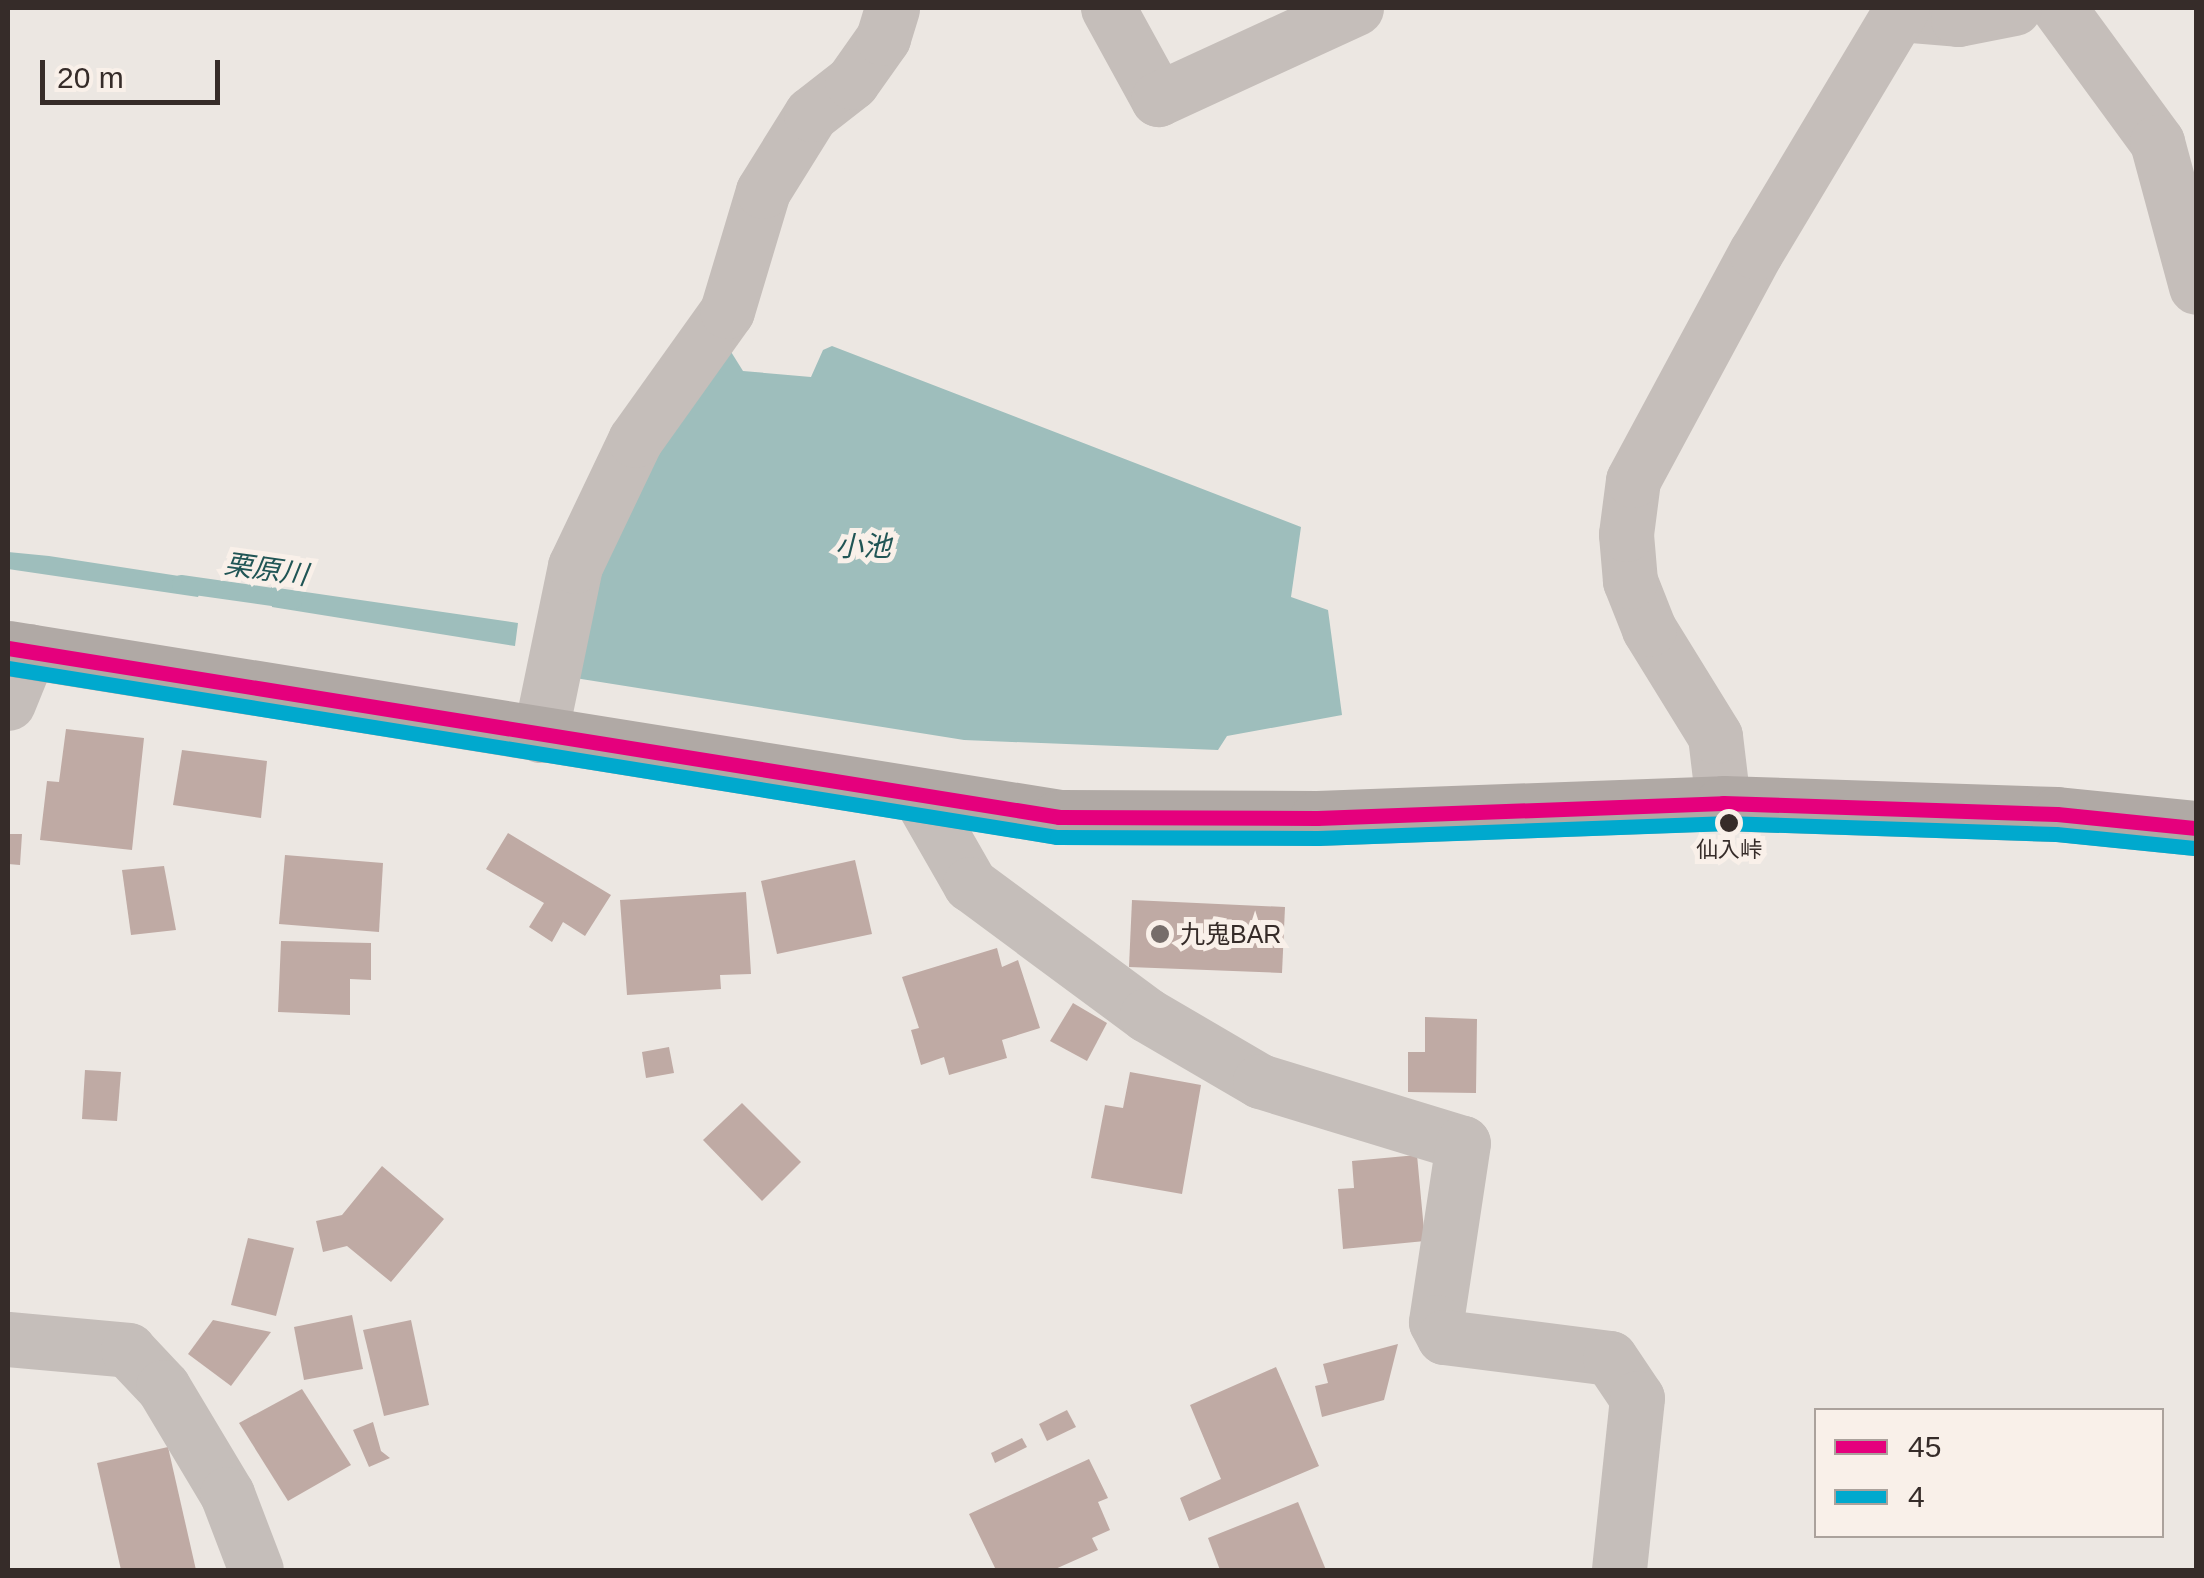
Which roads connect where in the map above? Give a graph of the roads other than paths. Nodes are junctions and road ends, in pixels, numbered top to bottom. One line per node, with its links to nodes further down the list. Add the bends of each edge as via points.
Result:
1 (892, 8): 10 (street, via 882,38 852,82 810,114 763,191 726,310 636,440 575,566)
2 (1108, 8): 3 (street, via 1158,98)
3 (1356, 8)
4 (2014, 8): 6 (street, via 1958,19)
5 (2059, 8): 7 (street, via 2158,142)
6 (1901, 11): 12 (street, via 1756,252 1633,480 1626,534 1630,581 1649,629 1715,736)
7 (2196, 287)
8 (18, 650): 9 (street); 10 (highway)
9 (8, 703)
10 (540, 735): 11 (highway)
11 (919, 796): 12 (highway, via 1099,817 1317,818); 16 (street, via 970,884 1147,1014 1260,1080 1459,1139 1466,1148 1436,1322 1444,1337 1610,1358 1637,1398)
12 (1723, 803): 13 (highway, via 2056,814)
13 (2196, 828)
14 (8, 1339): 15 (street, via 128,1350 163,1387 227,1494)
15 (256, 1570)
16 (1619, 1570)

